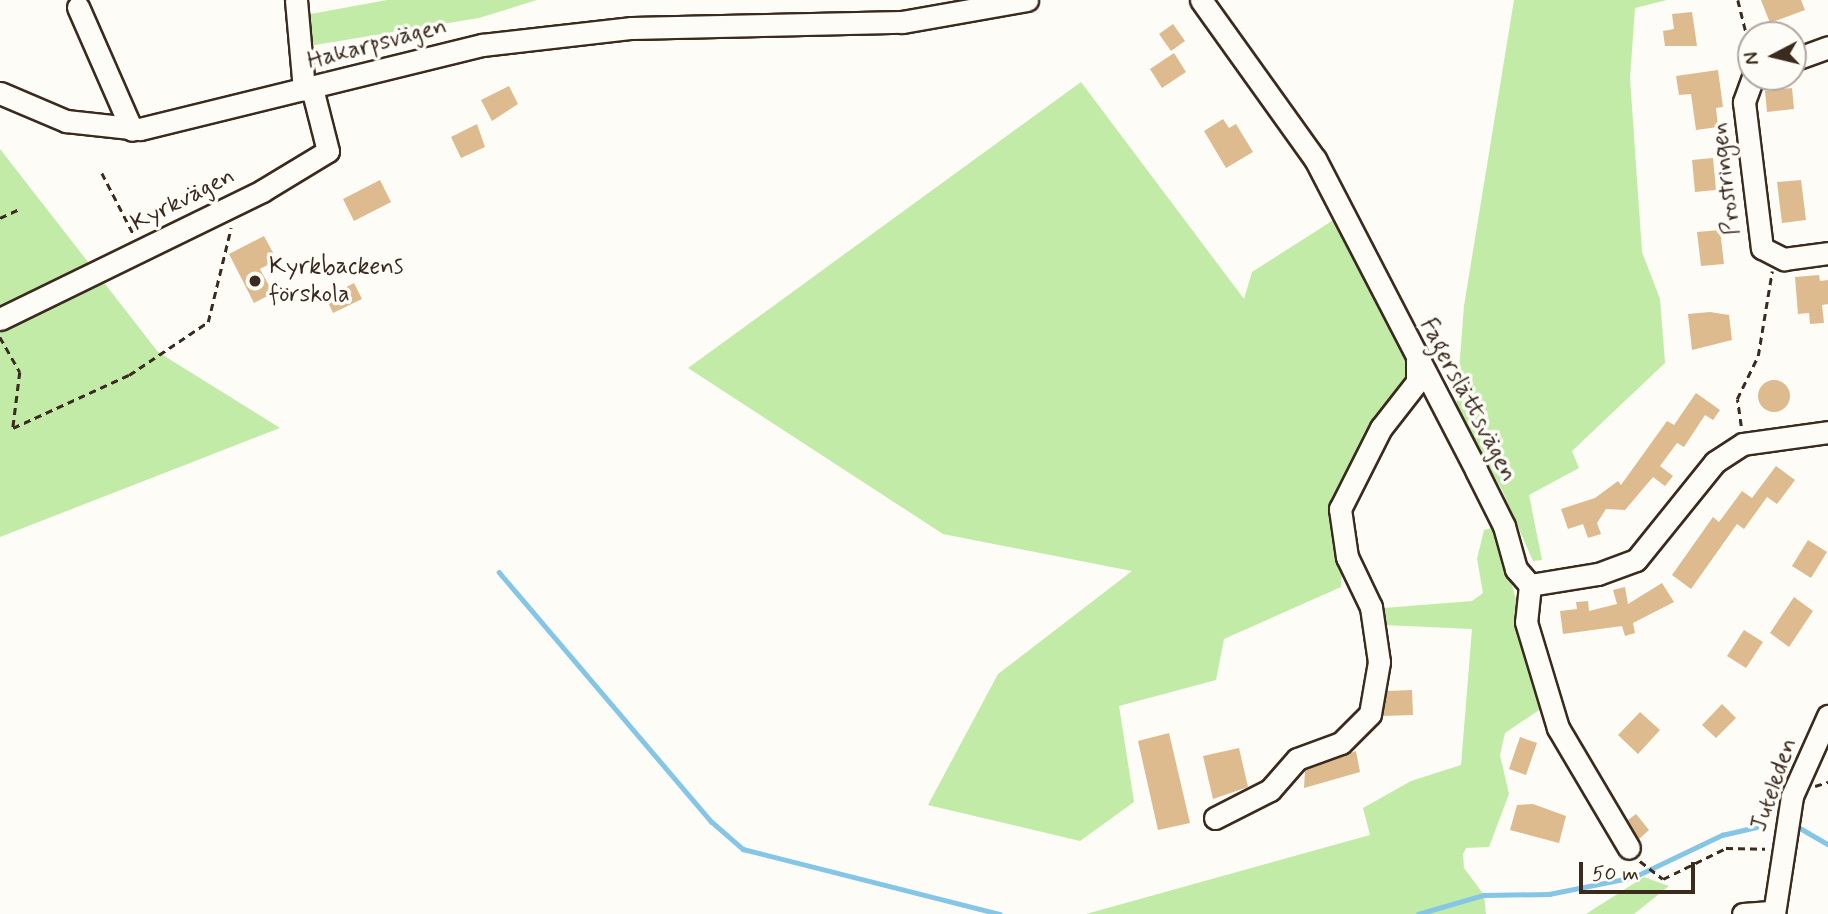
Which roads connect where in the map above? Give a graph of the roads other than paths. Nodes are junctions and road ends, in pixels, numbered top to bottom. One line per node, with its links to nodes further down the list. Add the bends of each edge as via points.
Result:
1 (296, 0): 7 (street)
2 (1027, 0): 7 (street, Hakarpsvägen, via 902,22 646,27 517,40)
3 (1201, 0): 13 (street, Fagerslättsvägen, via 1315,159)
4 (78, 7): 10 (street)
5 (1828, 47): 6 (street)
6 (1807, 55)
7 (308, 89): 10 (street, Hakarpsvägen); 12 (street, Kyrkvägen, via 328,151 239,201)
8 (1748, 91): 11 (street, Prostringen, via 1744,102 1758,236 1774,258)
9 (0, 93): 10 (street, Hakarpsvägen, via 66,121)
10 (132, 130)
11 (1828, 253)
12 (0, 319)
13 (1417, 360): 15 (street, Fagerslättsvägen); 17 (street, via 1417,382 1381,428 1340,509 1347,557 1371,607 1379,662 1370,714 1341,743 1297,759 1270,790)
14 (1828, 432): 15 (street, via 1743,444 1715,462 1636,560)
15 (1530, 585): 18 (street, via 1526,622 1550,706 1565,744)
16 (1828, 716): 19 (street, Juteleden, via 1796,783 1779,851)
17 (1216, 818)
18 (1634, 854)
19 (1774, 913): 20 (street)
20 (1743, 914)

